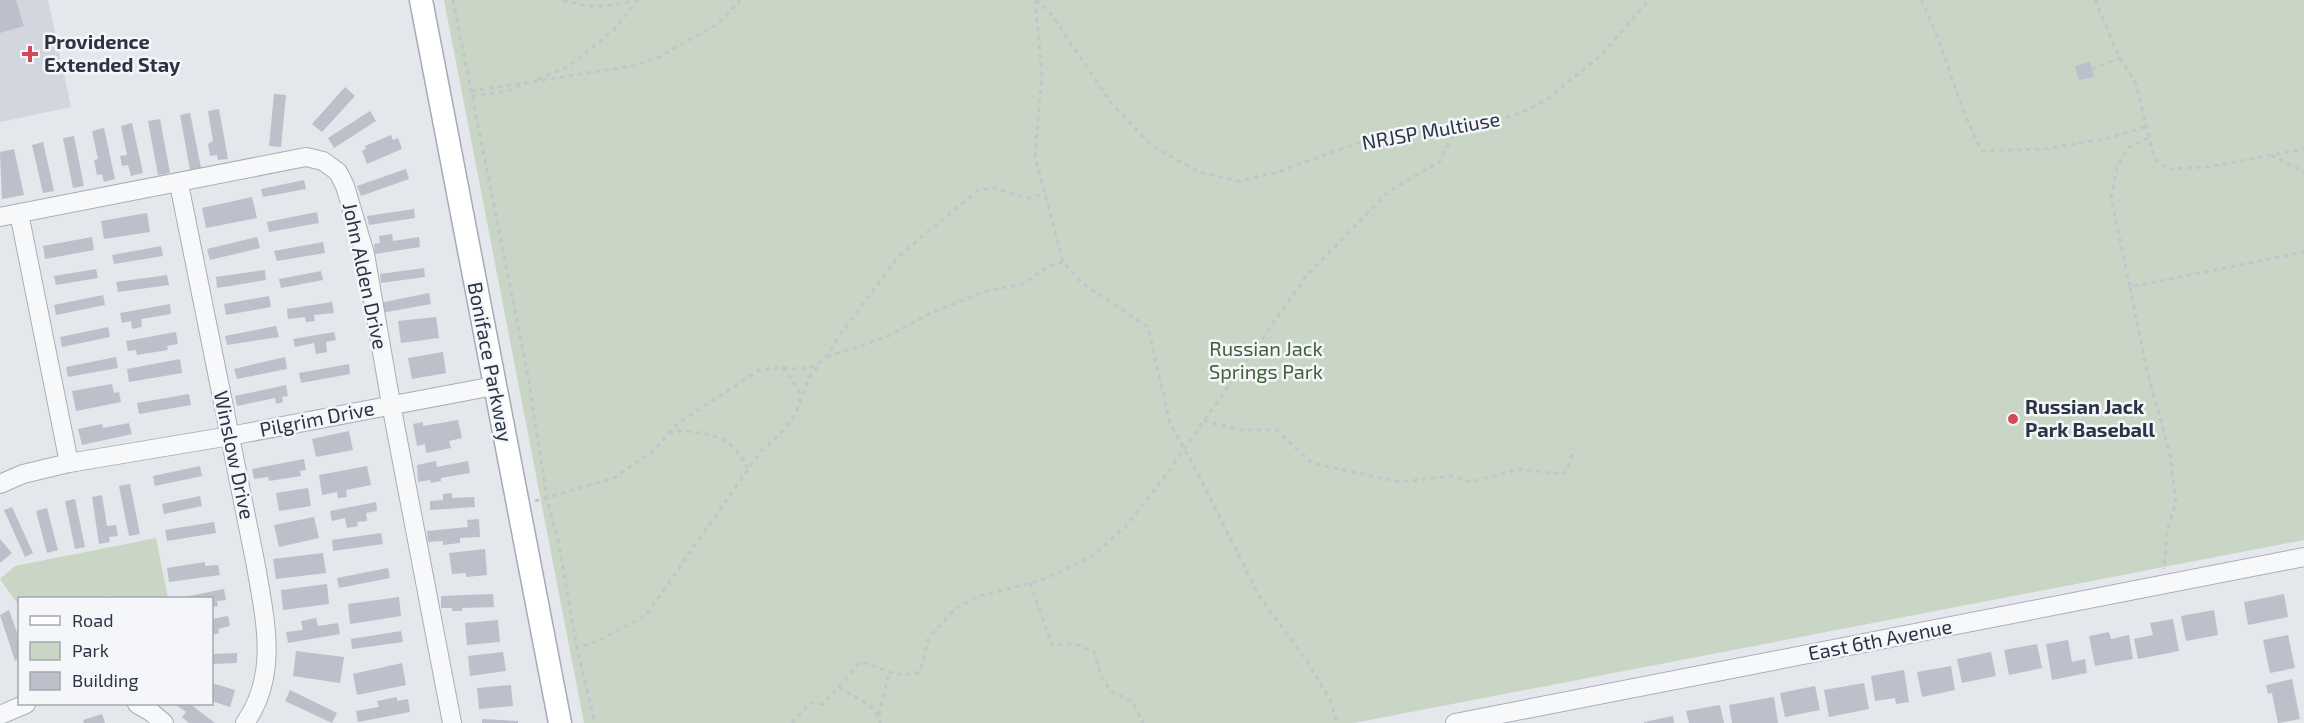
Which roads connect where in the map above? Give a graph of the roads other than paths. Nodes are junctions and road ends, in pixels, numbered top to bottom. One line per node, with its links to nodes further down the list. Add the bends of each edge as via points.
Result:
1 (421, 0): 5 (main road, Boniface Parkway)
2 (179, 184): 3 (street, John Alden Drive); 6 (street, John Alden Drive, via 306,157 323,161 338,172 365,254); 7 (street, Winslow Drive)
3 (19, 213): 4 (street, John Alden Drive); 8 (street)
4 (0, 217)
5 (494, 386): 6 (street, Pilgrim Drive); 17 (main road, Boniface Parkway)
6 (391, 404): 7 (street, Pilgrim Drive); 16 (street, John Alden Drive)
7 (230, 436): 8 (street, Pilgrim Drive); 15 (street, Winslow Drive, via 265,619 264,686)
8 (69, 463): 9 (street, Pilgrim Drive)
9 (0, 484)
10 (2304, 557): 18 (street, East 6th Avenue)
11 (24, 705): 13 (street)
12 (139, 705): 14 (street)
13 (0, 715)
14 (164, 723)
15 (245, 723)
16 (452, 723)
17 (560, 723)
18 (1455, 723)

